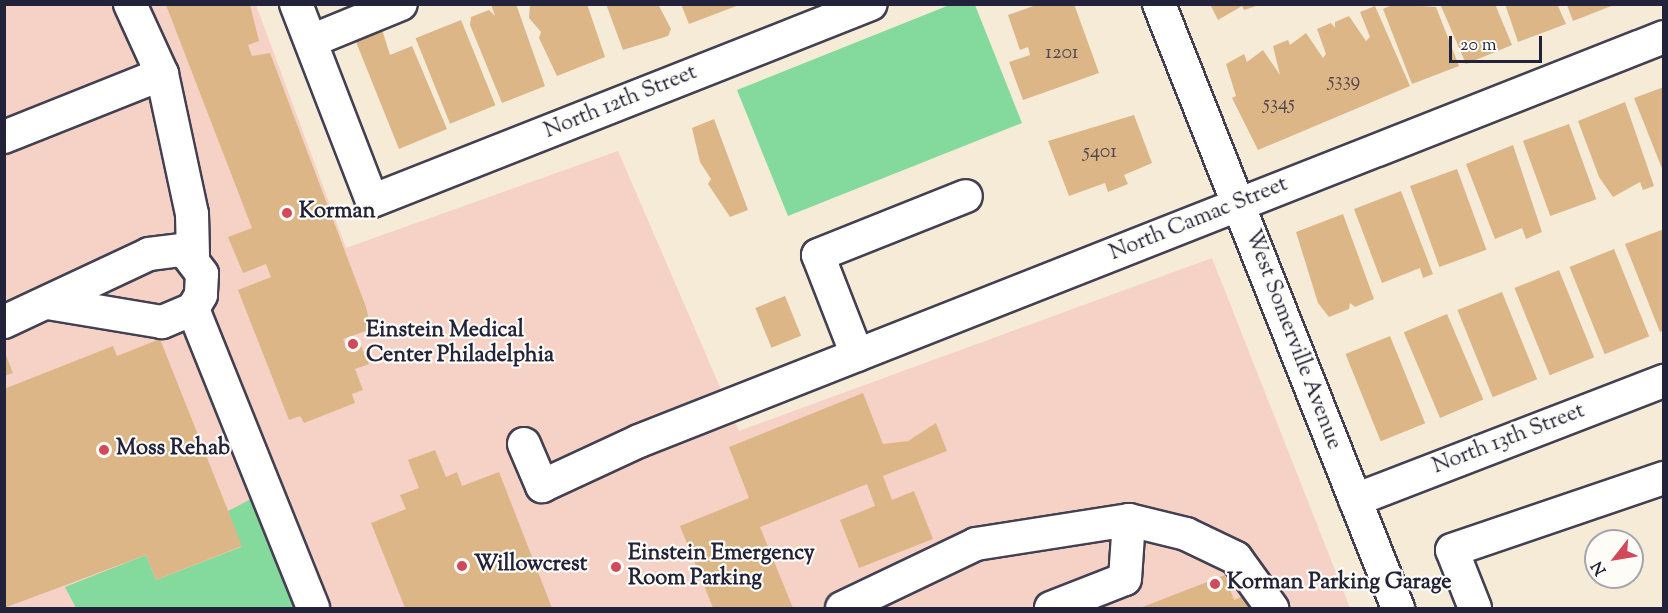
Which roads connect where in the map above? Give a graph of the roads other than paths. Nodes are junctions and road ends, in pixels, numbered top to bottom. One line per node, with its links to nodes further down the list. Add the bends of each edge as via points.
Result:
1 (130, 4): 8 (street)
2 (296, 4): 7 (street)
3 (401, 4): 7 (street)
4 (870, 4): 7 (street, North 12th Street, via 372,201)
5 (1159, 4): 11 (street, West Somerville Avenue)
6 (1664, 37): 11 (street, North Camac Street)
7 (311, 41)
8 (162, 74): 9 (street); 12 (street, via 192,213)
9 (4, 137)
10 (966, 196): 16 (street, via 818,255)
11 (1239, 204): 16 (street, North Camac Street); 20 (street, West Somerville Avenue)
12 (193, 255): 13 (street, via 171,249 149,254); 14 (street, via 202,274 201,295)
13 (48, 303): 14 (street, via 162,322); 15 (street)
14 (193, 309): 22 (street)
15 (4, 322)
16 (857, 355): 18 (street, North Camac Street, via 542,486)
17 (1664, 381): 20 (street, North 13th Street)
18 (524, 444)
19 (1664, 478): 27 (street, via 1452,550)
20 (1355, 500): 26 (street, West Somerville Avenue)
21 (1129, 520): 23 (street, via 976,544); 24 (street, via 1125,579); 25 (street, via 1186,534 1236,558)
22 (312, 609)
23 (842, 609)
24 (1052, 609)
25 (1272, 609)
26 (1398, 609)
27 (1475, 609)

